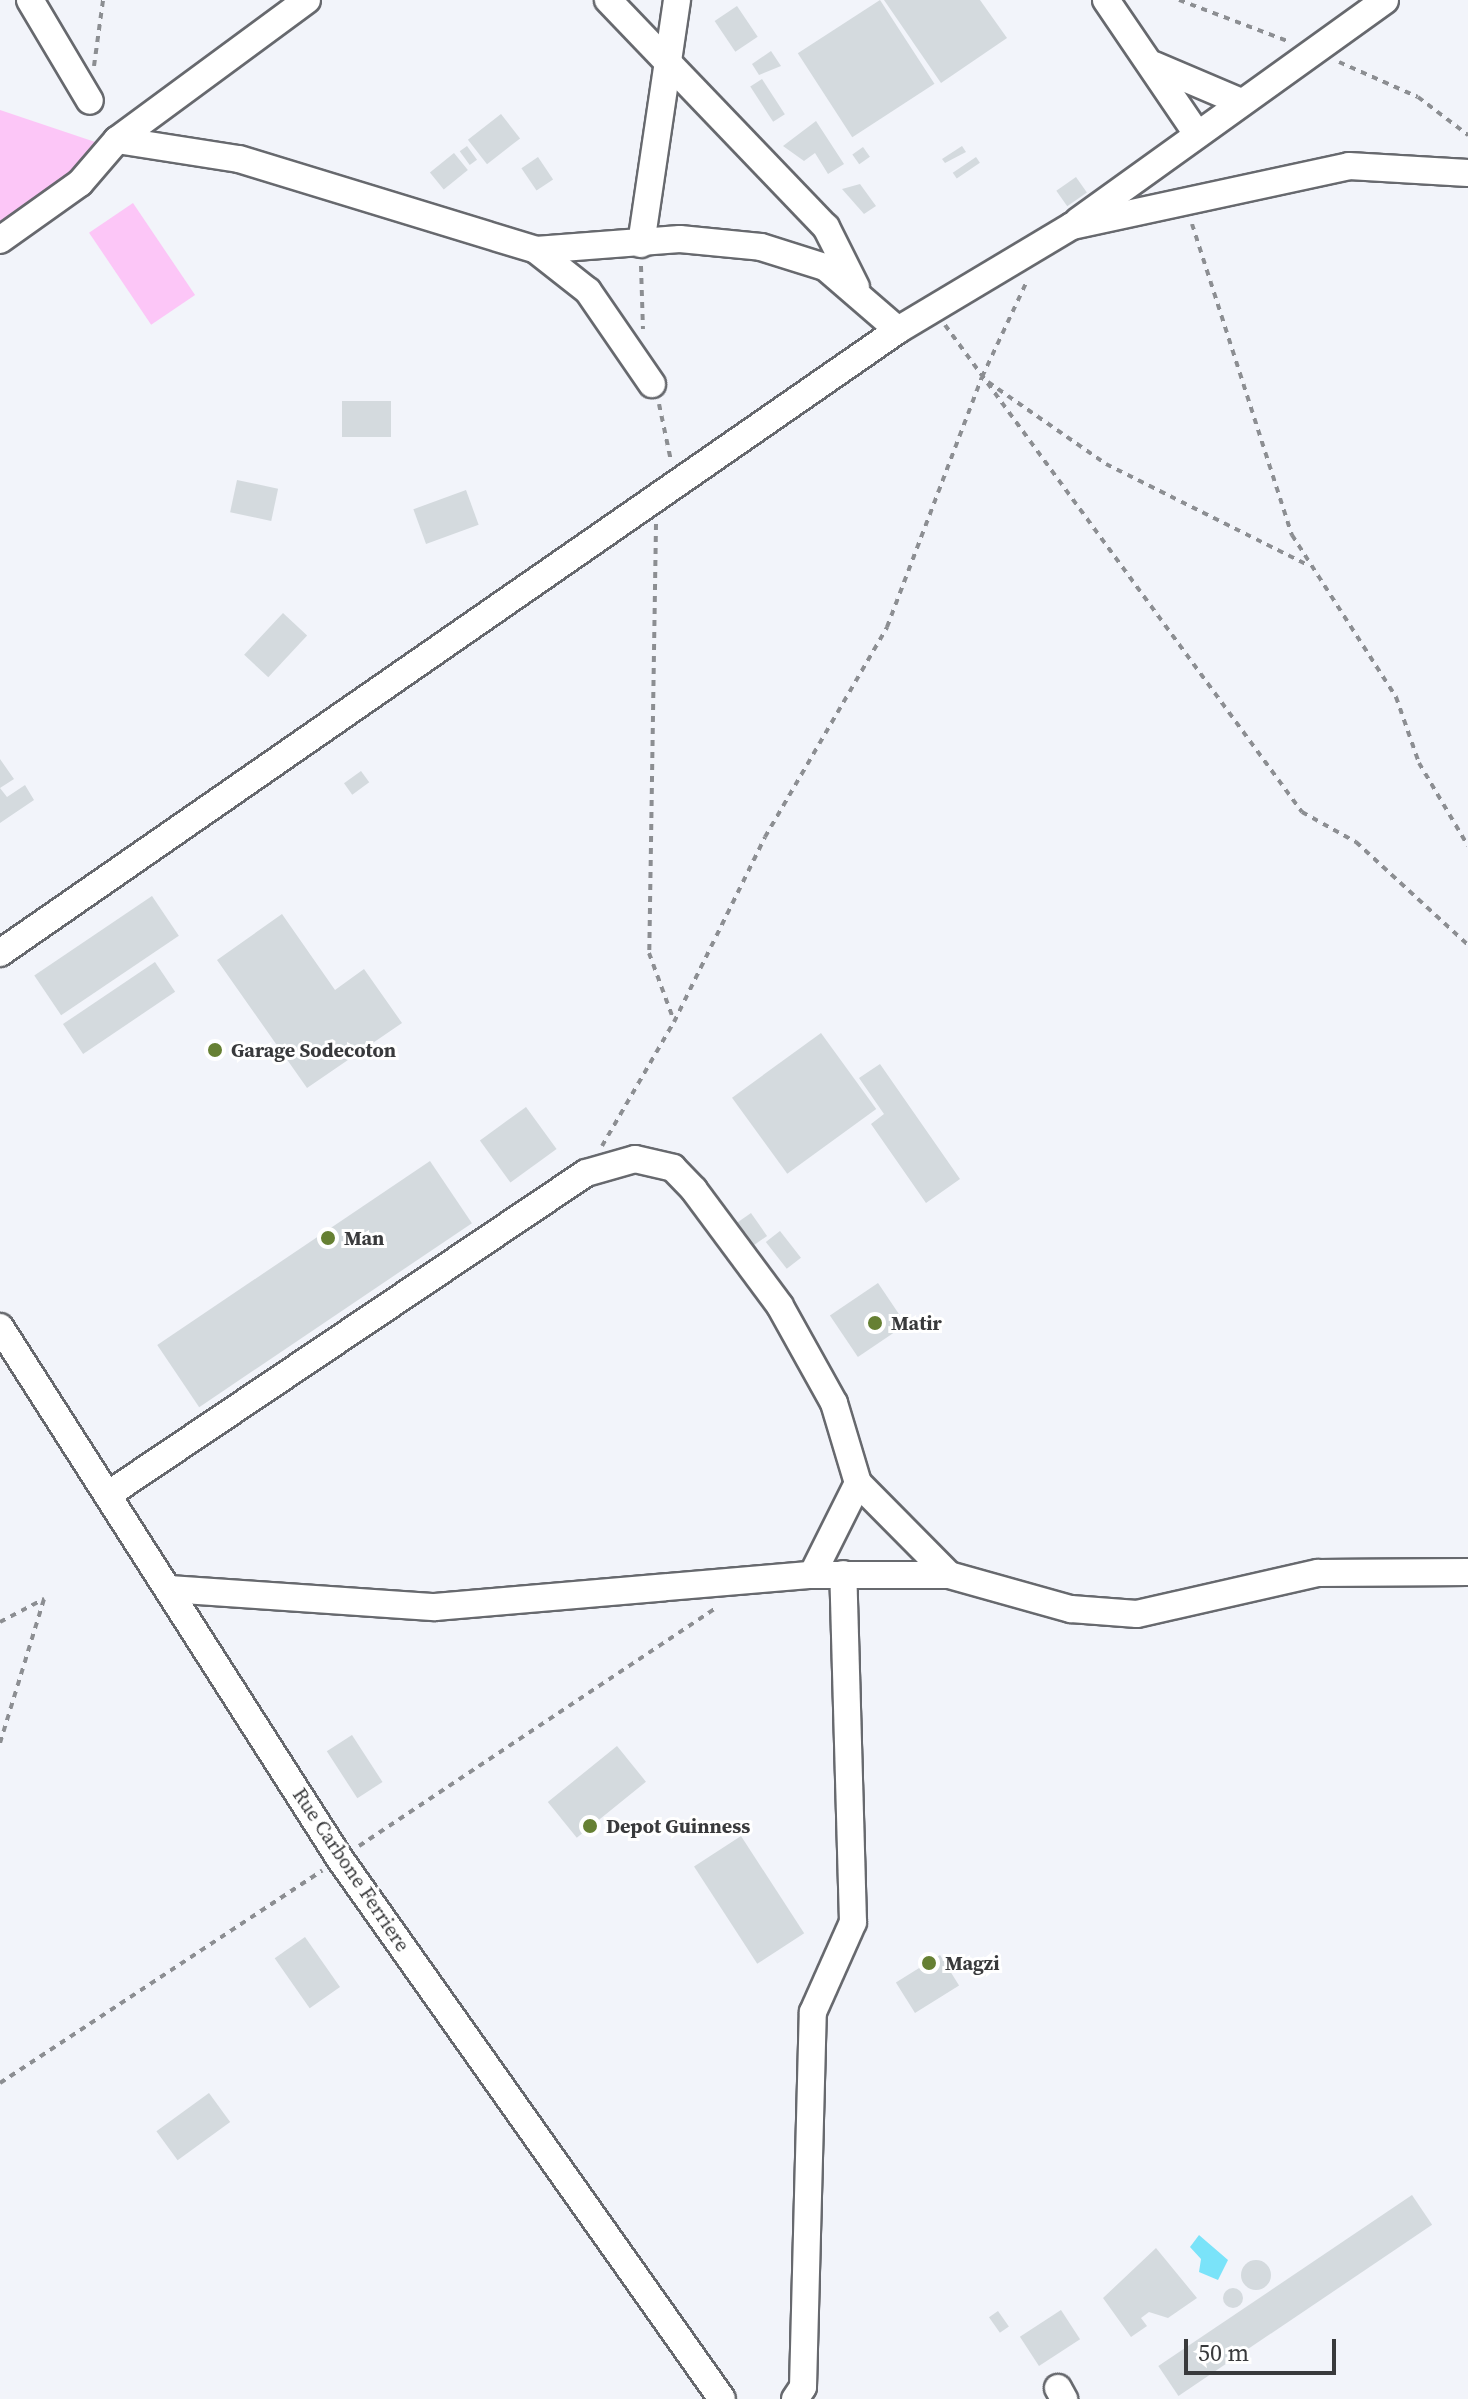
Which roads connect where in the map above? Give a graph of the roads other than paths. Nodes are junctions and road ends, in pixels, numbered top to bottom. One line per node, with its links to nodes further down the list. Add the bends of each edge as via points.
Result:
1 (30, 0): 9 (street)
2 (608, 0): 8 (street)
3 (677, 0): 8 (street)
4 (1106, 0): 7 (street)
5 (1385, 0): 10 (street)
6 (304, 1): 12 (street)
7 (1154, 65): 10 (street); 11 (street)
8 (668, 66): 16 (street); 18 (street, via 826,227)
9 (90, 101)
10 (1239, 101): 11 (street)
11 (1195, 131): 14 (street)
12 (117, 140): 15 (street, via 80,183); 17 (street, via 239,159)
13 (1468, 173): 14 (street, via 1349,166)
14 (1072, 226): 19 (street)
15 (0, 240)
16 (641, 244): 17 (street); 18 (street, via 716,240 761,247 825,267)
17 (536, 250): 20 (street, via 588,291)
18 (858, 290): 19 (street)
19 (898, 330): 21 (street)
20 (652, 384)
21 (0, 953)
22 (0, 1327): 24 (street, Rue Carbone Ferriere)
23 (858, 1483): 24 (street, via 834,1403 780,1306 673,1168 635,1159 586,1173); 27 (street); 28 (street)
24 (109, 1494): 29 (street, Rue Carbone Ferriere)
25 (1468, 1572): 28 (street, via 1318,1573 1137,1614 1071,1609)
26 (843, 1574): 27 (street); 28 (street); 31 (street, via 853,1922 813,2012 803,2387)
27 (812, 1575): 29 (street, via 435,1607)
28 (949, 1575)
29 (169, 1589): 30 (street, Rue Carbone Ferriere, via 340,1859)
30 (722, 2399)
31 (795, 2399)

